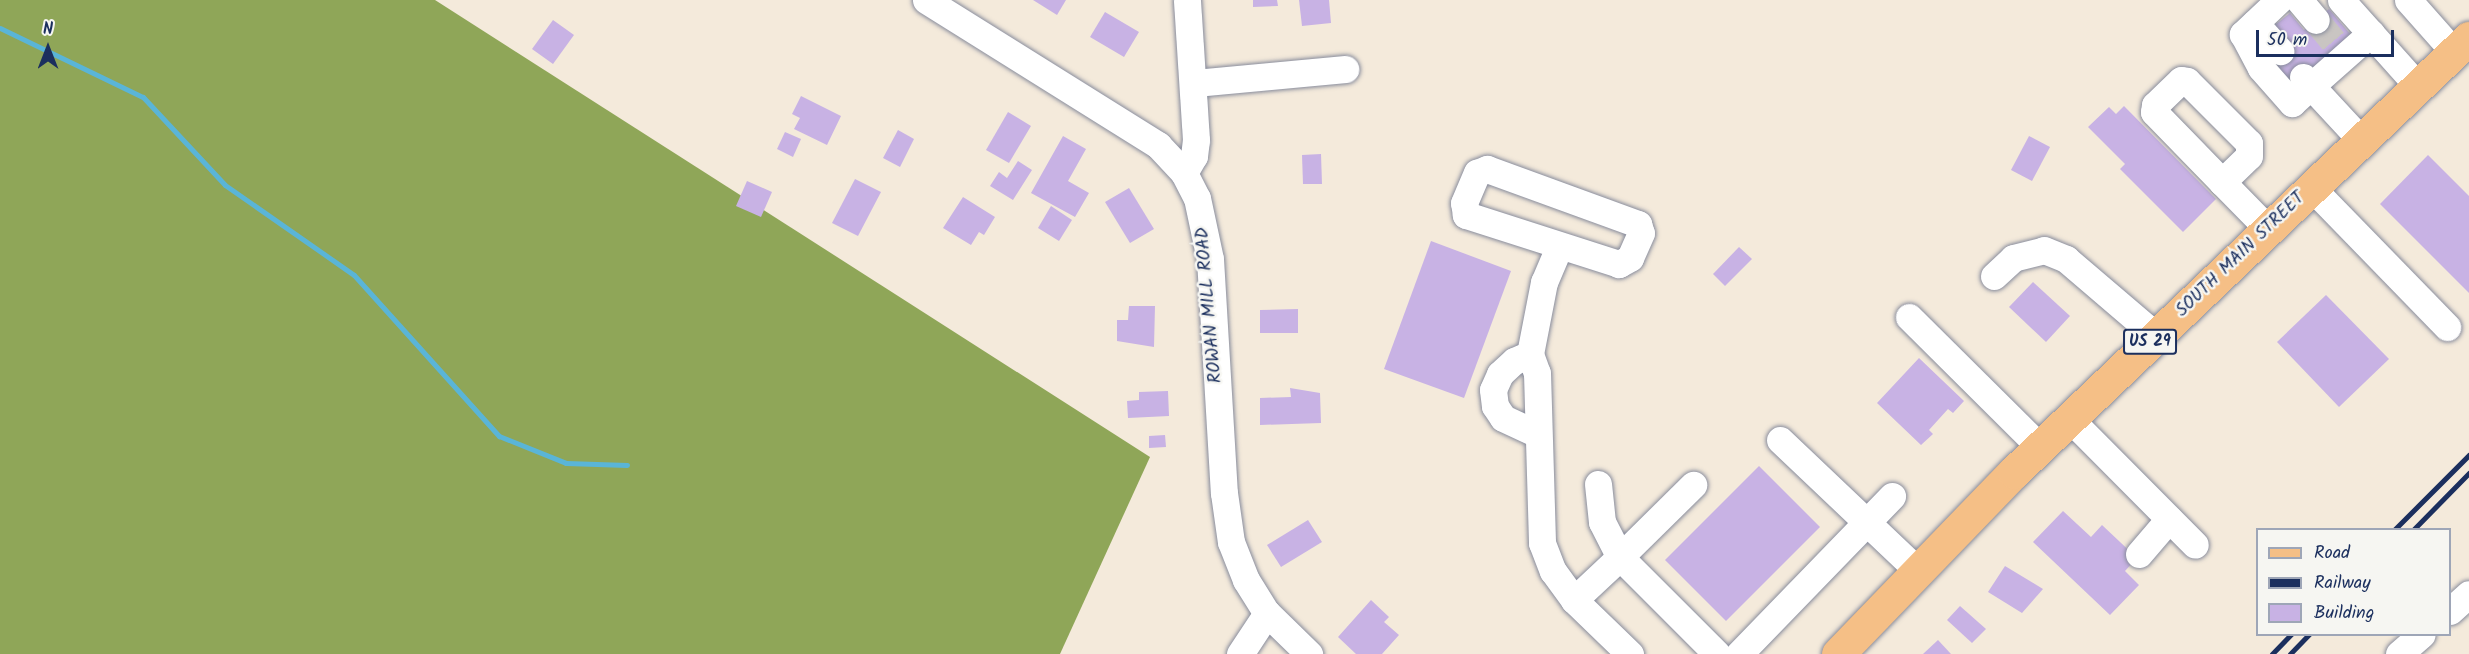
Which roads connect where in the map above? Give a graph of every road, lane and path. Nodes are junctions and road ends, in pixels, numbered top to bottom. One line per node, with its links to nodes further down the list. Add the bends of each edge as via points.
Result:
1 (926, 0): 15 (street, ROWAN MILL ROAD, via 1144,136)
2 (1187, 0): 12 (street)
3 (2279, 0): 6 (street)
4 (2341, 0): 7 (street)
5 (2408, 0): 8 (street)
6 (2255, 22): 9 (street); 11 (street, via 2242,34 2261,68 2292,103)
7 (2371, 33): 11 (street); 13 (street)
8 (2461, 45): 13 (main road, SOUTH MAIN STREET / US 29)
9 (2280, 51)
10 (1345, 69): 12 (street)
11 (2307, 81): 14 (street)
12 (1195, 83): 15 (street, via 1194,156)
13 (2418, 86): 14 (main road, SOUTH MAIN STREET / US 29)
14 (2361, 140): 17 (main road, SOUTH MAIN STREET / US 29)
15 (1184, 173): 41 (street, ROWAN MILL ROAD, via 1197,198 1210,260 1224,493 1231,542 1246,580)
16 (2222, 182): 18 (street)
17 (2312, 188): 18 (main road, SOUTH MAIN STREET / US 29); 22 (street)
18 (2268, 229): 23 (main road, SOUTH MAIN STREET / US 29)
19 (1559, 247): 19 (street, via 1466,215 1464,203 1477,173 1487,169 1638,224 1641,233 1630,258 1619,264); 24 (street, via 1544,282)
20 (1994, 276): 23 (street, via 2013,258 2044,250 2066,259)
21 (1909, 317): 28 (street)
22 (2447, 327)
23 (2156, 336): 25 (main road, SOUTH MAIN STREET / US 29)
24 (1530, 354): 26 (street, via 1537,373); 26 (street, via 1514,361 1500,374 1493,390 1495,406 1503,418)
25 (2070, 419): 28 (main road, SOUTH MAIN STREET / US 29); 32 (street)
26 (1538, 434): 39 (street, via 1542,543 1553,571)
27 (1780, 440): 33 (street)
28 (2040, 447): 37 (main road, SOUTH MAIN STREET / US 29)
29 (1598, 484): 36 (street, via 1602,522)
30 (1693, 485): 36 (street)
31 (1892, 496): 33 (street)
32 (2169, 519): 34 (street); 35 (street)
33 (1866, 522): 37 (street); 47 (street)
34 (2195, 545)
35 (2139, 554)
36 (1620, 557): 39 (street); 46 (street)
37 (1918, 571): 48 (main road, SOUTH MAIN STREET / US 29)
38 (2469, 594): 40 (street)
39 (1574, 600): 45 (street)
40 (2451, 610)
41 (1267, 613): 43 (street); 44 (street, ROWAN MILL ROAD)
42 (2420, 636): 49 (street)
43 (1240, 654)
44 (1309, 654)
45 (1630, 654)
46 (1717, 654)
47 (1739, 654)
48 (1838, 654)
49 (2399, 654)

